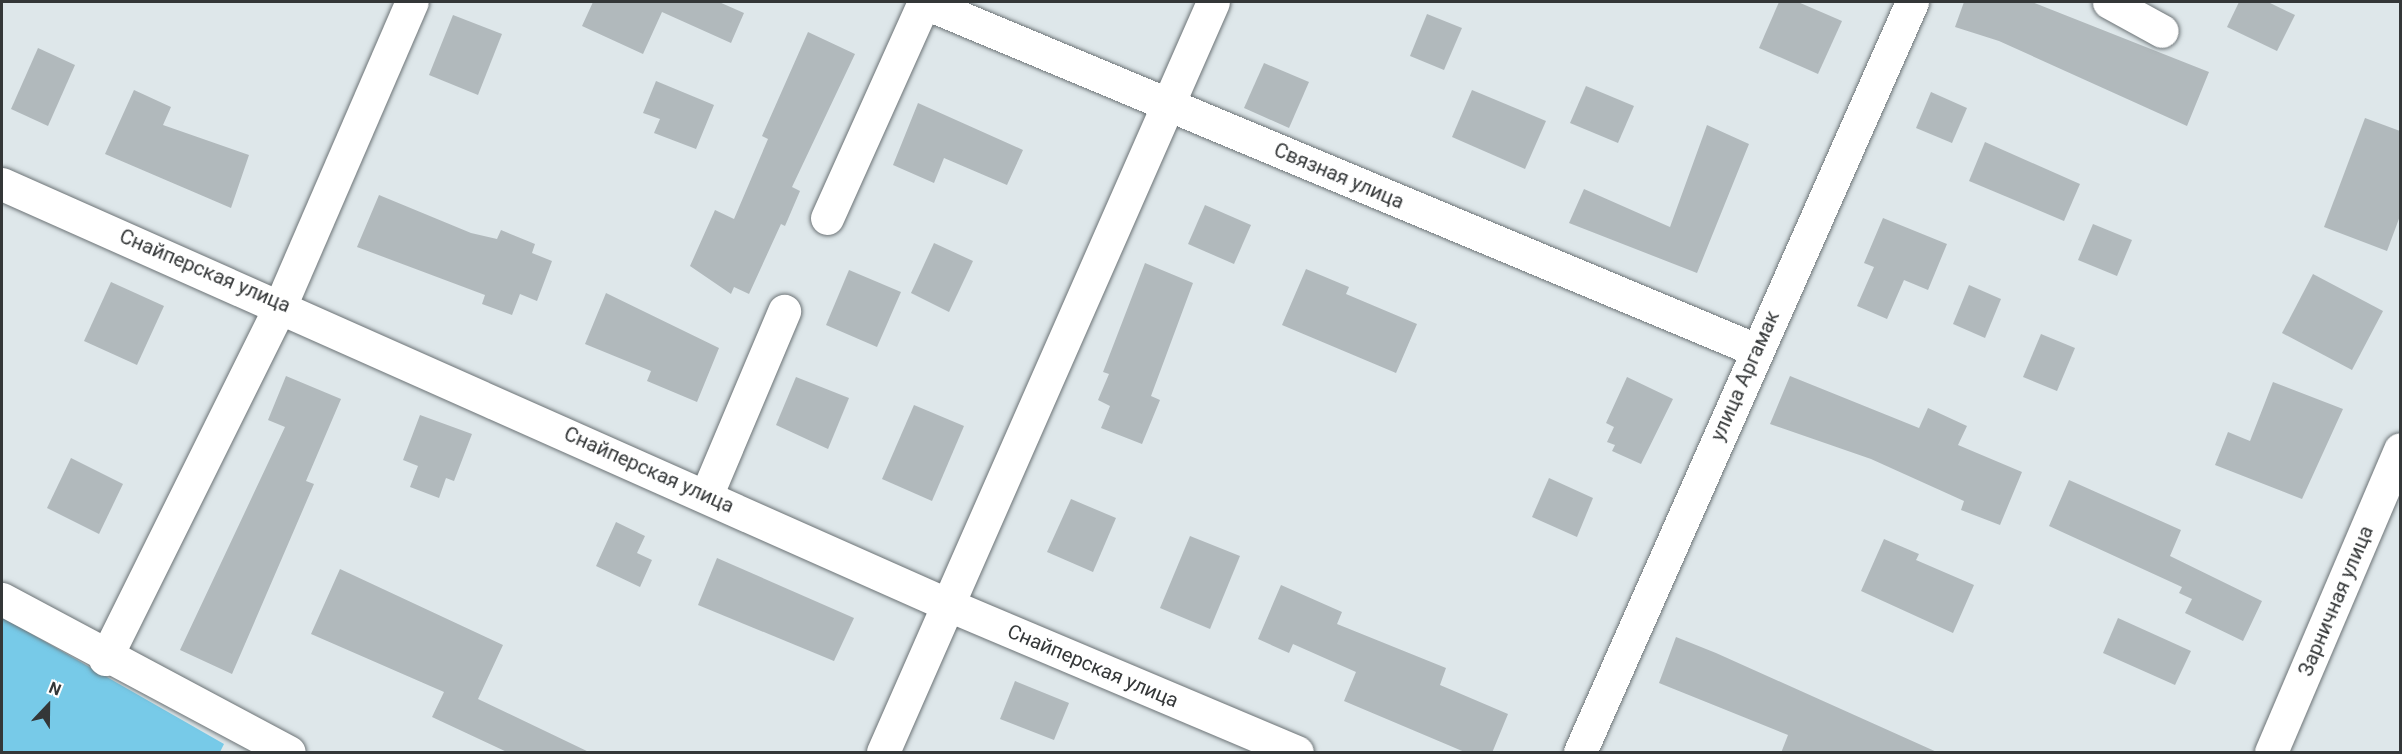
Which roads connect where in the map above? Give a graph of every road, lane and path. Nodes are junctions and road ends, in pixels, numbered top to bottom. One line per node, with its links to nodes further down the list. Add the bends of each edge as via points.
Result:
1 (412, 2): 10 (street)
2 (924, 2): 7 (street, Связная улица); 9 (street)
3 (1213, 2): 7 (street)
4 (1912, 2): 12 (street, улица Аргамак)
5 (2109, 2): 6 (street)
6 (2162, 31)
7 (1171, 105): 12 (street, Связная улица); 16 (street)
8 (2, 184): 10 (street, Снайперская улица)
9 (827, 218)
10 (281, 304): 14 (street, Снайперская улица); 17 (street)
11 (784, 311): 14 (street)
12 (1756, 350): 21 (street, улица Аргамак)
13 (2400, 448): 22 (street, Зарничная улица)
14 (706, 495): 16 (street, Снайперская улица)
15 (2, 598): 17 (street)
16 (944, 603): 19 (street); 20 (street, Снайперская улица)
17 (105, 659): 18 (street)
18 (289, 753)
19 (883, 753)
20 (1297, 753)
21 (1580, 753)
22 (2271, 753)

